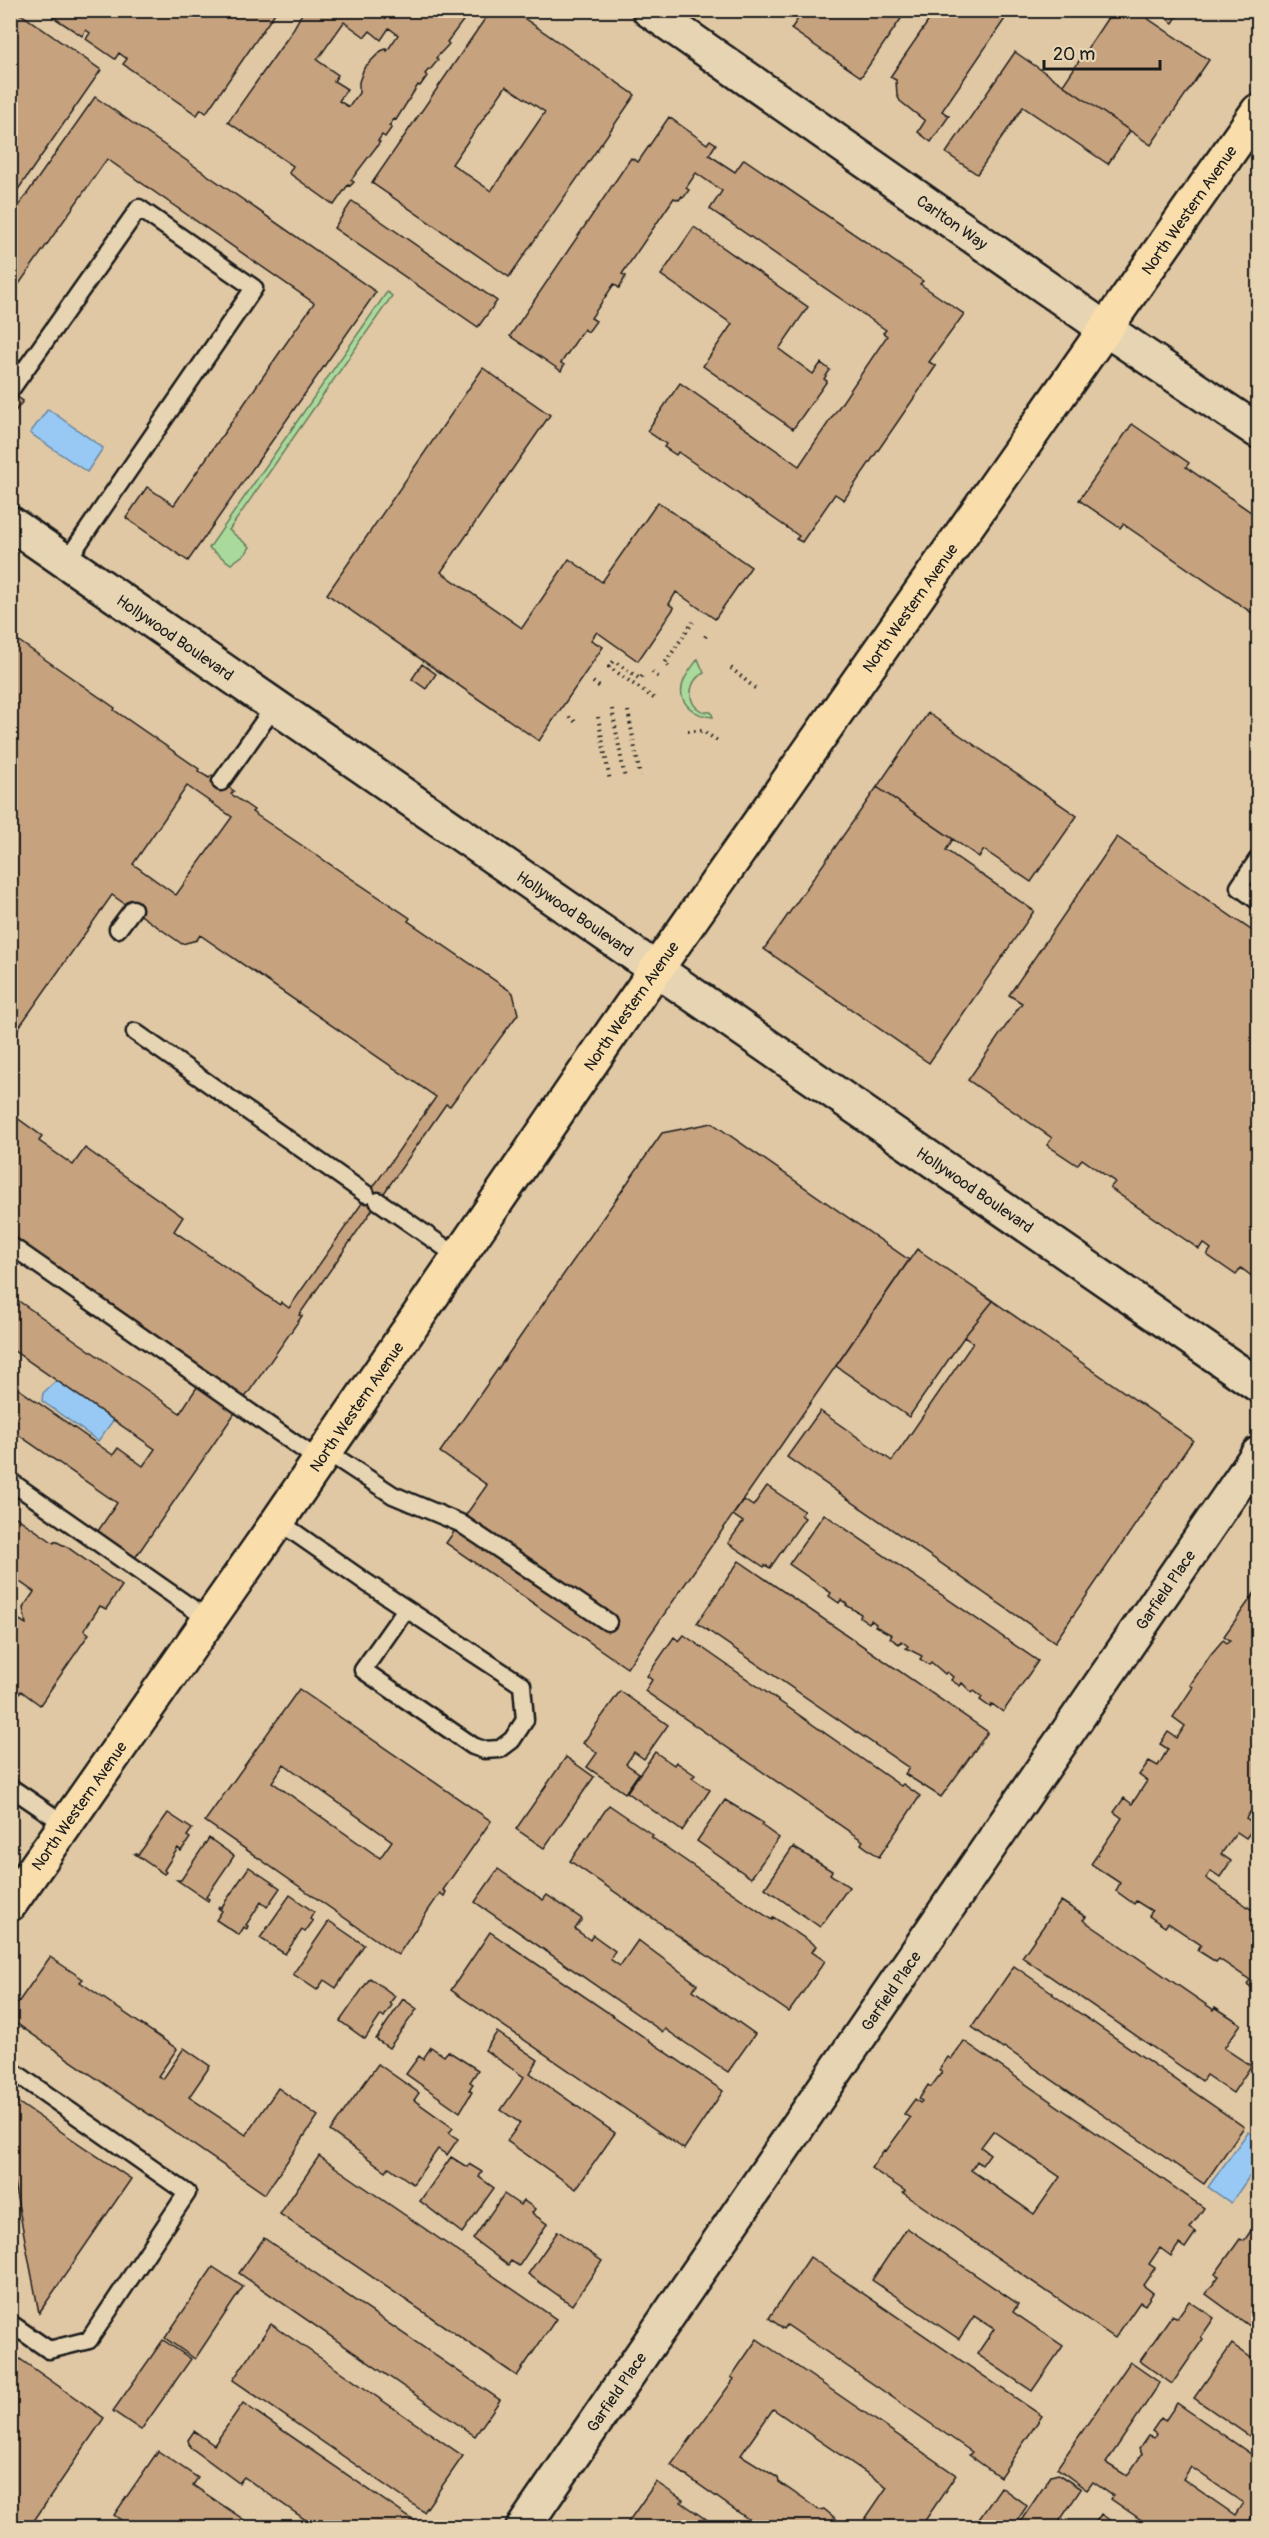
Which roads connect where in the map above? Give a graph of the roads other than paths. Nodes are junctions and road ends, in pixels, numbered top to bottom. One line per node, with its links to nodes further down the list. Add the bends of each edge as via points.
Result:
1 (649, 10): 3 (street, Carlton Way)
2 (1258, 111): 3 (main road, North Western Avenue)
3 (1107, 330): 5 (street, Carlton Way); 14 (main road, North Western Avenue)
4 (12, 388): 7 (lane, via 139,208 254,288)
5 (1258, 431)
6 (10, 524): 7 (street, Hollywood Boulevard)
7 (65, 562): 8 (street, Hollywood Boulevard)
8 (274, 707): 9 (lane); 14 (street, Hollywood Boulevard)
9 (221, 782)
10 (1258, 859): 11 (lane, via 1239,887)
11 (1258, 901)
12 (133, 909): 13 (lane)
13 (118, 929)
14 (658, 969): 17 (main road, North Western Avenue); 18 (street, Hollywood Boulevard)
15 (135, 1032): 17 (lane)
16 (10, 1245): 20 (lane)
17 (458, 1256): 20 (main road, North Western Avenue)
18 (1258, 1385)
19 (1258, 1454): 31 (street, Garfield Place)
20 (323, 1456): 22 (main road, North Western Avenue); 25 (lane, via 393,1495 460,1523)
21 (10, 1481): 24 (lane)
22 (278, 1521): 23 (lane); 24 (main road, North Western Avenue)
23 (406, 1609): 23 (lane, via 522,1685 525,1720 512,1740 500,1749 473,1746 363,1670)
24 (209, 1620): 27 (main road, North Western Avenue)
25 (608, 1622)
26 (10, 1787): 27 (lane)
27 (66, 1825): 28 (main road, North Western Avenue)
28 (10, 1904)
29 (10, 2069): 30 (lane, via 187,2193 89,2340 49,2350)
30 (10, 2323)
31 (523, 2528)

